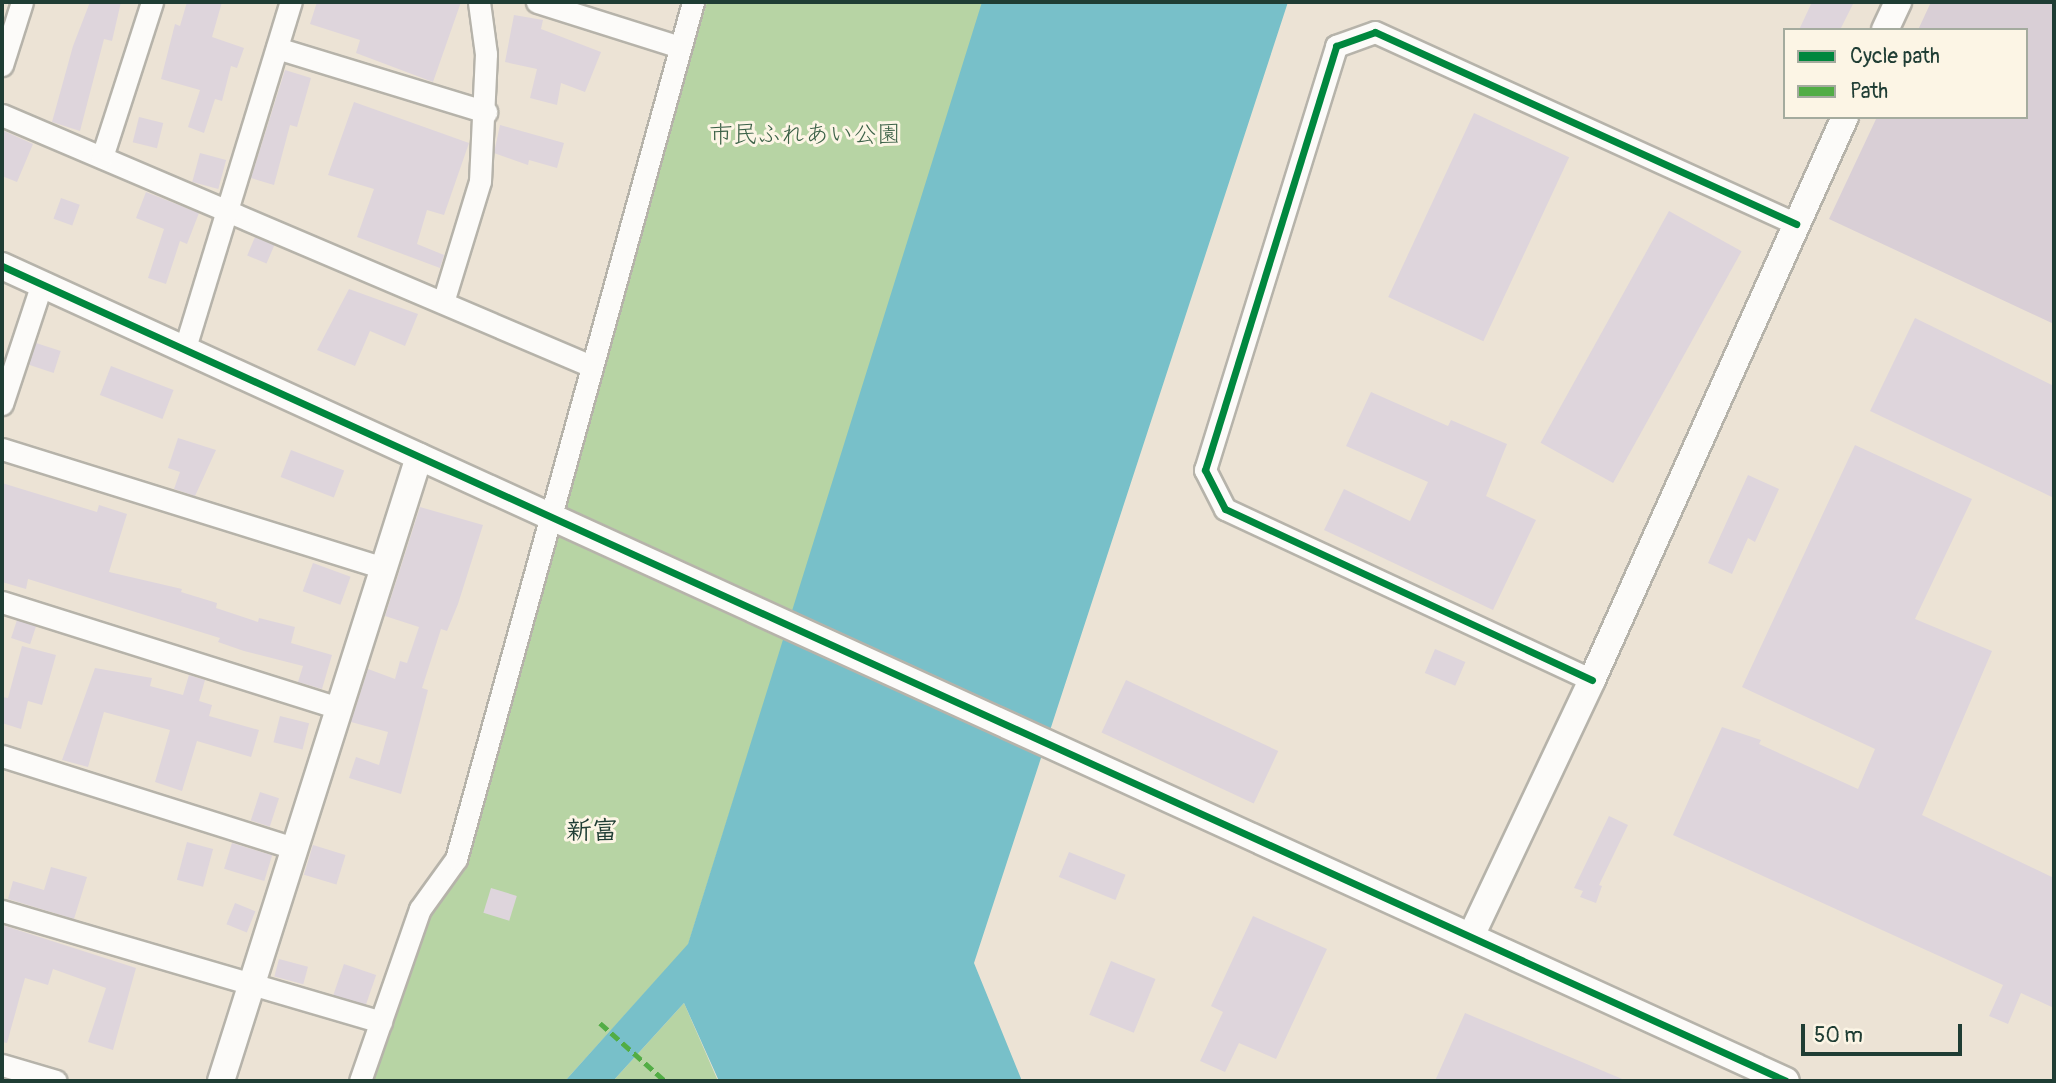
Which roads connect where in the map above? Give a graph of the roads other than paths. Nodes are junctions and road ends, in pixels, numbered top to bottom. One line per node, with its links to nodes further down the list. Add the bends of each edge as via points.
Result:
1 (22, 2): 11 (street)
2 (152, 2): 15 (street)
3 (291, 2): 10 (street)
4 (479, 2): 12 (street, via 486,54)
5 (537, 2): 9 (street)
6 (693, 2): 9 (street)
7 (1898, 2): 8 (street)
8 (1886, 28)
9 (680, 47): 22 (street)
10 (277, 48): 12 (street); 16 (street)
11 (2, 65)
12 (486, 112): 20 (street, via 480,181)
13 (2, 115): 15 (street)
14 (1844, 119): 17 (street)
15 (102, 157): 16 (street)
16 (226, 208): 20 (street); 21 (street)
17 (1796, 224): 29 (street); 29 (street, via 1376,32 1336,46 1205,470 1224,509)
18 (2, 266): 19 (street)
19 (43, 283): 21 (street); 23 (street)
20 (444, 299): 22 (street)
21 (184, 351): 25 (street)
22 (591, 366): 26 (street)
23 (2, 404)
24 (2, 449): 27 (street)
25 (419, 457): 26 (street); 27 (street)
26 (550, 515): 34 (street); 36 (street, via 456,859 420,909)
27 (383, 568): 30 (street)
28 (2, 602): 30 (street)
29 (1592, 680): 34 (street)
30 (338, 708): 32 (street)
31 (2, 756): 32 (street)
32 (294, 848): 35 (street)
33 (2, 911): 35 (street)
34 (1472, 934): 41 (street)
35 (249, 987): 36 (street); 39 (street)
36 (381, 1022): 40 (street)
37 (2, 1065): 38 (street)
38 (56, 1081)
39 (221, 1081)
40 (360, 1081)
41 (1786, 1081)

